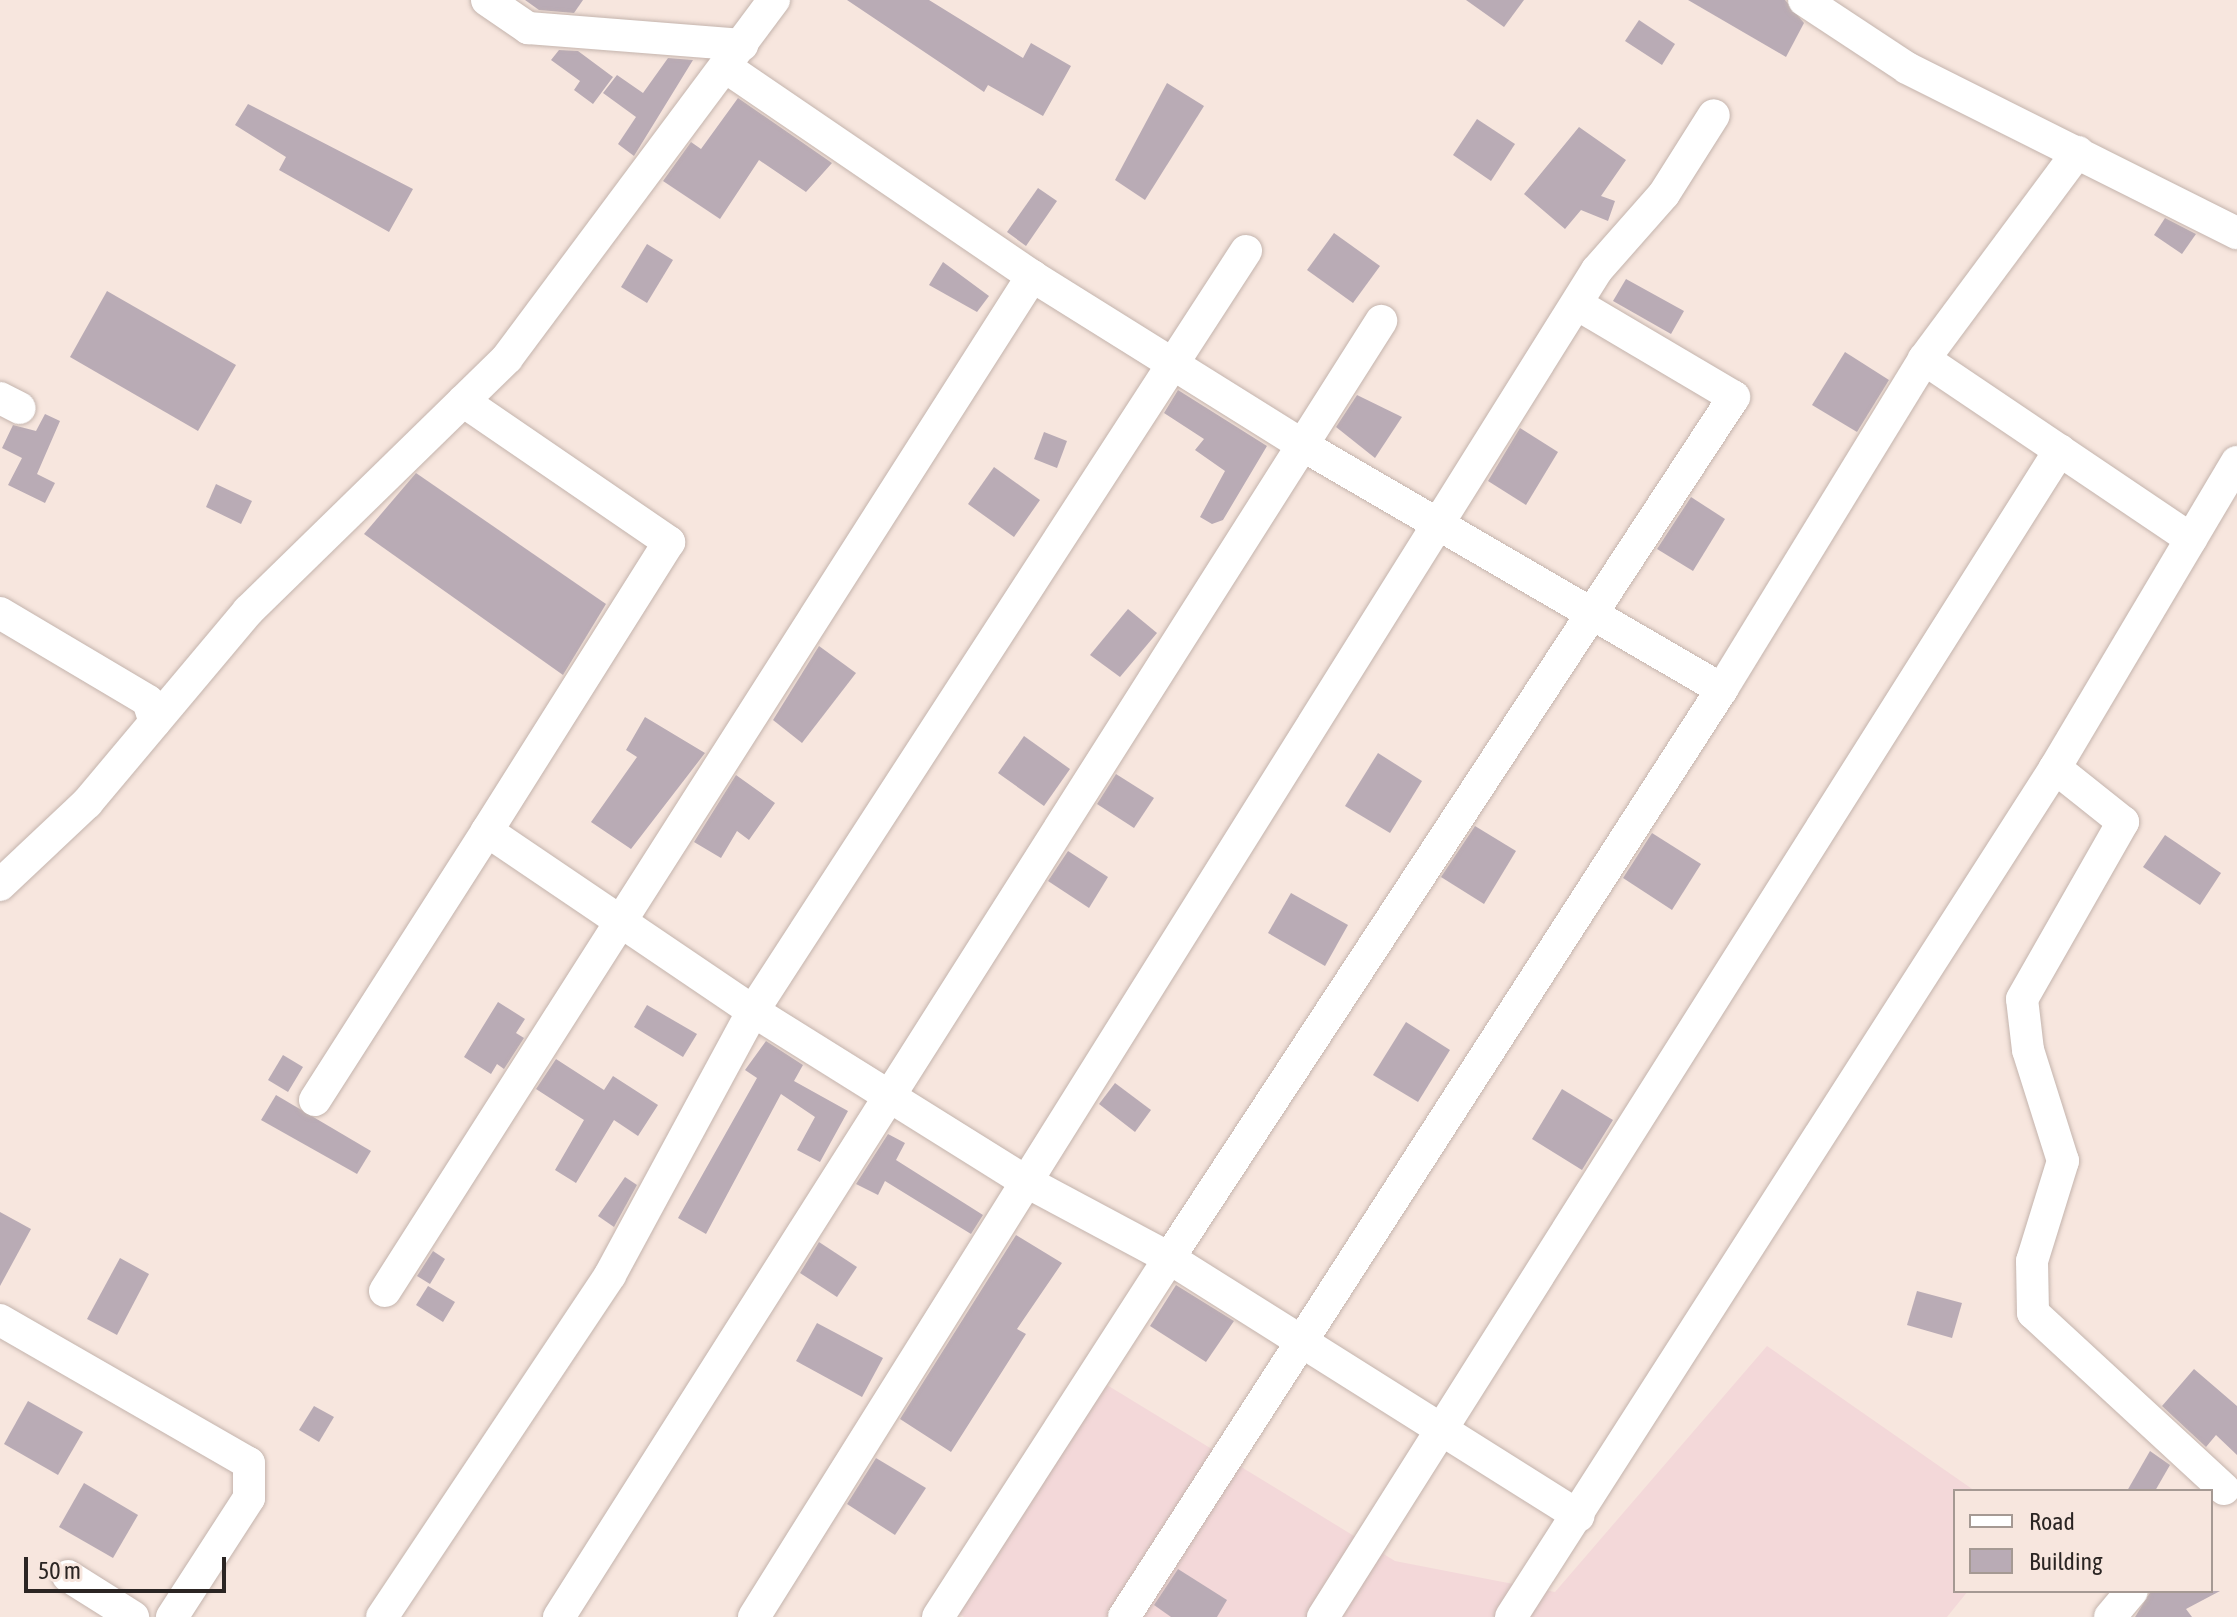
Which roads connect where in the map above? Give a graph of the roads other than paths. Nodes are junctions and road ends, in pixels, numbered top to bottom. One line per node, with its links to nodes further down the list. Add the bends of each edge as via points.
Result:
1 (487, 0): 4 (street, via 528,28)
2 (774, 0): 4 (street)
3 (1804, 0): 6 (street, via 1907,68)
4 (734, 56): 9 (street); 14 (street, via 507,358)
5 (1714, 115): 10 (street, via 1664,194)
6 (2078, 152): 7 (street); 12 (street)
7 (2237, 233)
8 (1246, 251): 13 (street)
9 (1032, 276): 13 (street); 27 (street)
10 (1577, 304): 18 (street); 20 (street, via 1734,397)
11 (1381, 321): 15 (street)
12 (1924, 359): 16 (street); 22 (street)
13 (1172, 365): 15 (street); 28 (street)
14 (463, 401): 23 (street, via 248,611); 25 (street, via 669,542)
15 (1302, 445): 18 (street); 29 (street)
16 (2060, 450): 19 (street); 36 (street)
17 (2237, 462): 19 (street)
18 (1439, 522): 20 (street); 31 (street)
19 (2191, 539): 24 (street)
20 (1594, 610): 22 (street); 32 (street)
21 (0, 613): 23 (street, via 148,701)
22 (1722, 689): 35 (street)
23 (155, 722): 26 (street, via 87,803)
24 (2055, 768): 37 (street, via 2123,822 2022,999 2028,1050 2063,1161 2032,1261 2033,1313); 38 (street)
25 (487, 831): 27 (street); 30 (street)
26 (0, 885)
27 (618, 917): 28 (street); 33 (street)
28 (753, 1011): 29 (street); 43 (street, via 610,1275)
29 (889, 1094): 31 (street); 44 (street)
30 (315, 1100)
31 (1025, 1181): 32 (street); 45 (street)
32 (1169, 1258): 35 (street); 46 (street)
33 (385, 1291)
34 (0, 1320): 42 (street, via 249,1463 249,1498)
35 (1299, 1342): 36 (street); 47 (street)
36 (1443, 1431): 38 (street); 48 (street)
37 (2224, 1489)
38 (1579, 1516): 49 (street)
39 (68, 1576): 41 (street)
40 (2130, 1593): 50 (street)
41 (133, 1617)
42 (172, 1617)
43 (382, 1617)
44 (559, 1617)
45 (754, 1617)
46 (938, 1617)
47 (1124, 1617)
48 (1323, 1617)
49 (1511, 1617)
50 (2110, 1617)

